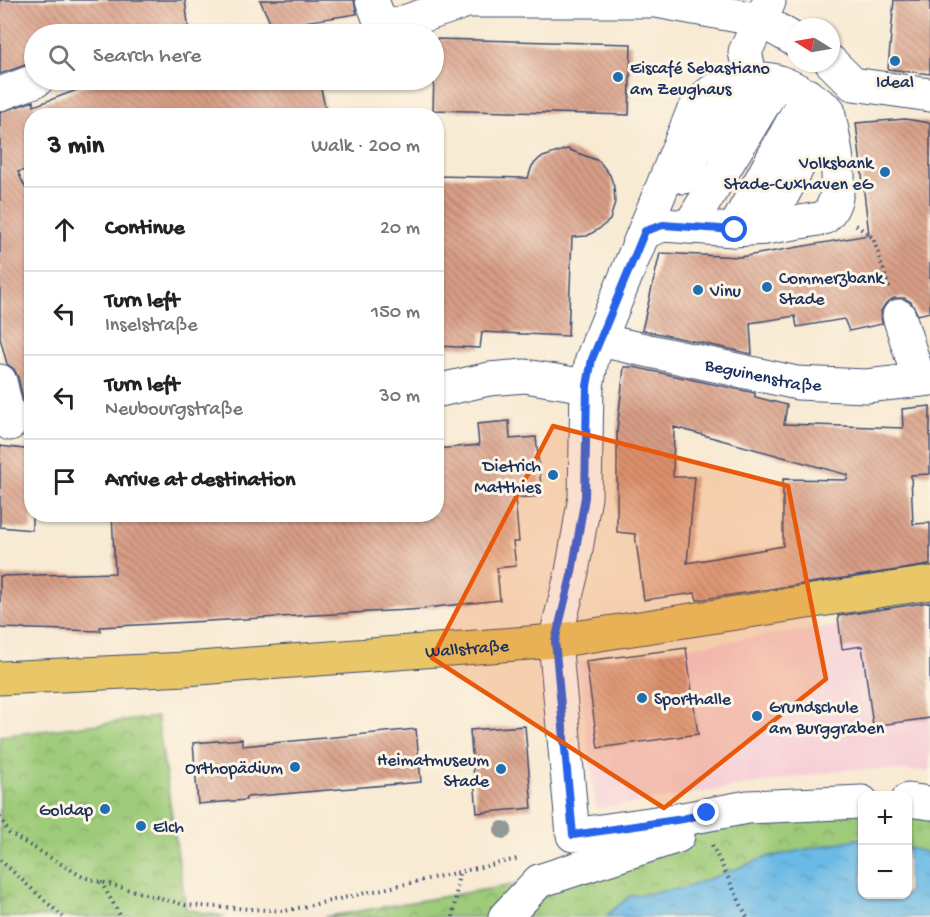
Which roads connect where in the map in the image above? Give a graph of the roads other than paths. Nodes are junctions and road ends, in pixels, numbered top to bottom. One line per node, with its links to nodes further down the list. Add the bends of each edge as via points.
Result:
1 (765, 10): 2 (street, via 656,1 467,1); 3 (street); 5 (street, via 745,52)
2 (377, 14)
3 (786, 31)
4 (842, 73): 8 (street)
5 (759, 75): 9 (street); 10 (street); 10 (street, via 716,88 698,103 692,114)
6 (24, 85): 7 (street)
7 (0, 94)
8 (930, 95)
9 (818, 103): 11 (street); 11 (street, via 836,159 838,181 831,212 824,218)
10 (666, 228): 11 (street); 13 (street)
11 (750, 229)
12 (899, 316): 14 (street)
13 (599, 340): 14 (street, Beguinenstraße, via 797,383 866,386); 16 (street)
14 (925, 379)
15 (0, 381): 18 (street)
16 (587, 386): 17 (street, via 525,376 489,379); 20 (street, via 585,497)
17 (444, 390)
18 (14, 425)
19 (930, 583): 20 (main road, Wallstraße)
20 (555, 641): 21 (main road, Wallstraße, via 186,669); 25 (street, via 573,835)
21 (0, 678)
22 (912, 801): 24 (street)
23 (858, 802): 25 (street, via 748,807)
24 (930, 803)
25 (683, 819): 26 (street, via 686,834 539,880)
26 (505, 917)

